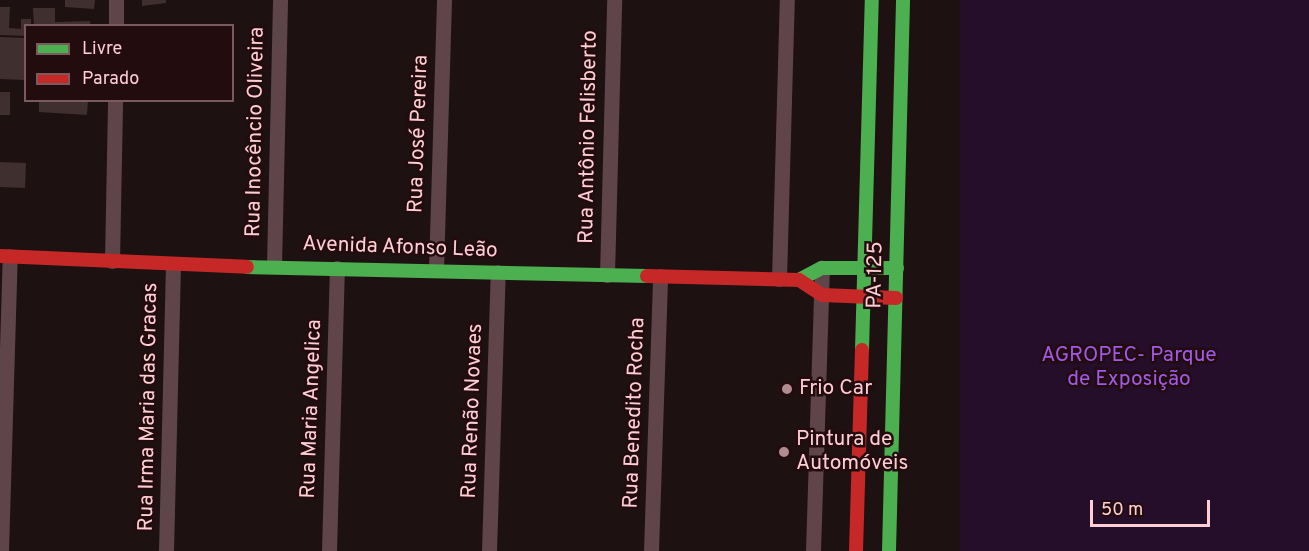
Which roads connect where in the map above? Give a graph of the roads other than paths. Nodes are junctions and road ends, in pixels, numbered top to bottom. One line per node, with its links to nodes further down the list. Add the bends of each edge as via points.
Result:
1 (116, 0): 8 (street)
2 (280, 0): 14 (street, Rua Inocêncio Oliveira)
3 (444, 0): 19 (street, Rua José Pereira)
4 (614, 0): 21 (street, Rua Antônio Felisberto)
5 (787, 0): 23 (street)
6 (872, 0): 10 (main road, PA-125)
7 (903, 0): 10 (main road, PA-125 / PA-125)
8 (116, 24)
9 (115, 102): 12 (street)
10 (885, 134): 15 (main road, PA-125); 18 (main road, PA-125 / PA-125)
11 (5, 256): 12 (main road, Avenida Afonso Leão); 28 (street)
12 (112, 261): 13 (main road, Avenida Afonso Leão)
13 (173, 265): 14 (main road, Avenida Afonso Leão); 29 (street, Rua Irma Maria das Gracas)
14 (274, 266): 16 (main road, Avenida Afonso Leão)
15 (865, 267): 17 (main road); 18 (main road); 26 (main road, PA-125)
16 (337, 268): 19 (main road, Avenida Afonso Leão); 30 (street, Rua Maria Angelica)
17 (822, 268): 24 (main road); 25 (street)
18 (897, 268): 27 (main road, PA-125 / PA-125)
19 (436, 270): 20 (main road, Avenida Afonso Leão)
20 (498, 272): 21 (main road, Avenida Afonso Leão); 31 (street, Rua Renão Novaes)
21 (608, 275): 22 (main road, Avenida Afonso Leão)
22 (660, 276): 23 (main road, Avenida Afonso Leão); 32 (street, Rua Benedito Rocha)
23 (779, 279): 24 (main road, Avenida Afonso Leão)
24 (799, 280): 25 (main road)
25 (822, 295): 26 (main road); 33 (street)
26 (864, 296): 27 (main road); 34 (main road, PA-125)
27 (896, 298): 35 (main road, PA-125 / PA-125)
28 (1, 551)
29 (166, 551)
30 (329, 551)
31 (489, 551)
32 (651, 551)
33 (813, 551)
34 (856, 551)
35 (889, 551)

